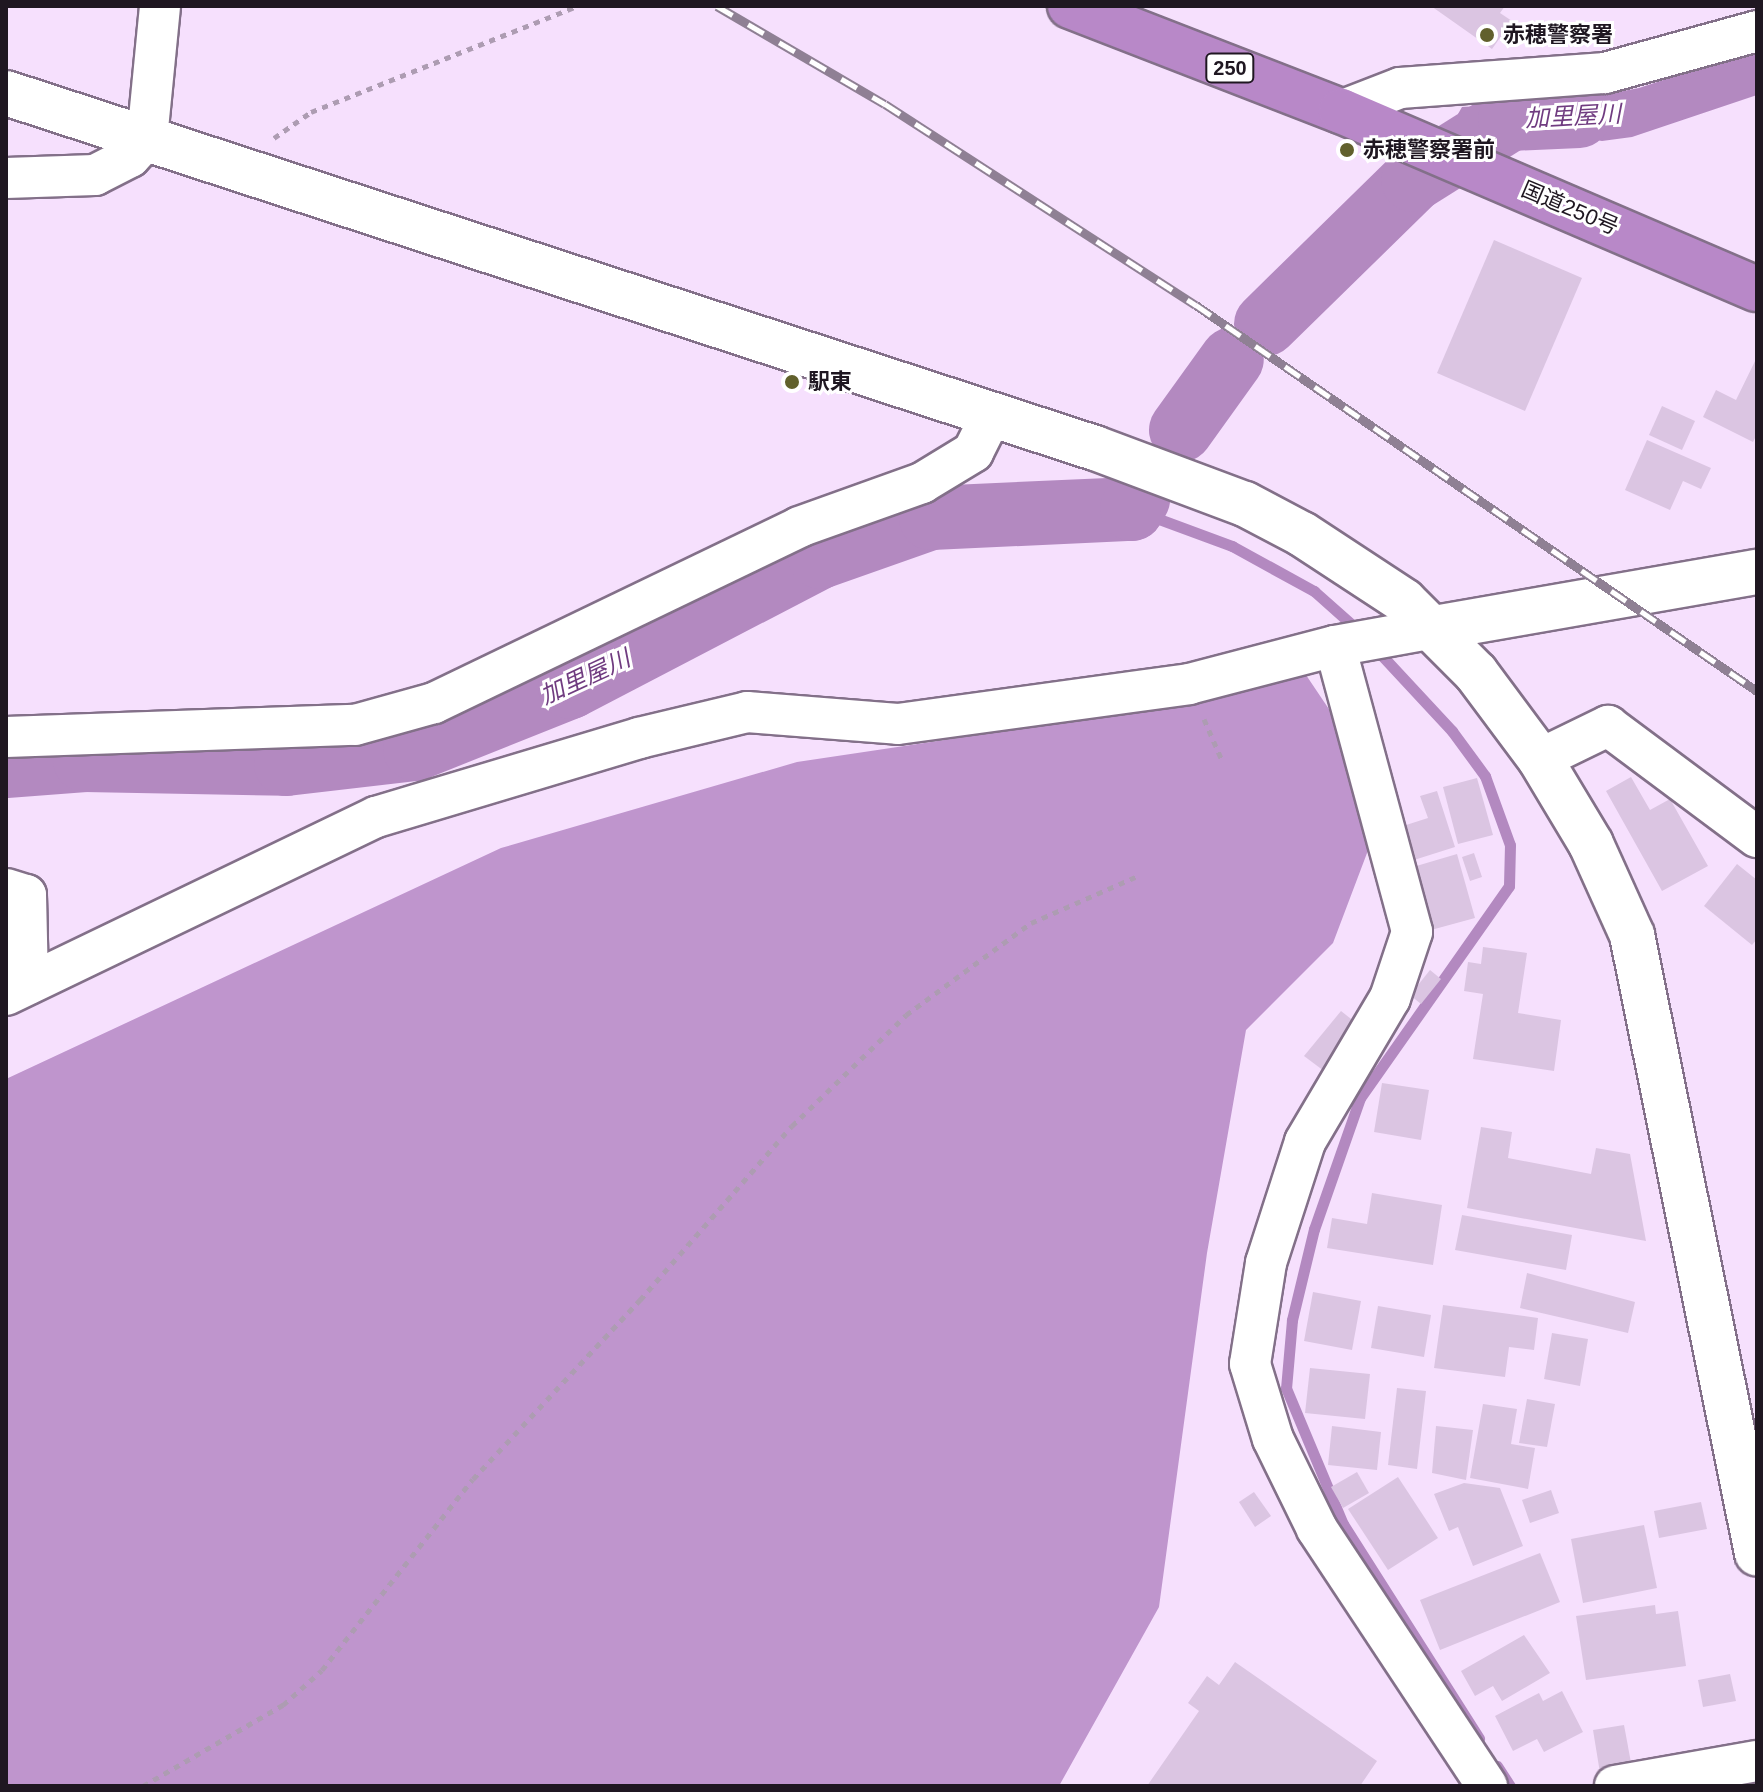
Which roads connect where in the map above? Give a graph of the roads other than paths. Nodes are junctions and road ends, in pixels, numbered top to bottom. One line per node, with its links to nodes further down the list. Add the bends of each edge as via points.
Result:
1 (160, 6): 6 (street)
2 (1070, 6): 5 (highway, 国道250号 / 250)
3 (1748, 24): 5 (street, via 1605,73 1400,88)
4 (6, 93): 6 (street)
5 (1341, 111): 8 (highway, 国道250号 / 250)
6 (147, 139): 7 (street, via 130,157 95,175); 9 (street)
7 (6, 178)
8 (1757, 289)
9 (991, 416): 11 (street, via 1245,504 1374,577); 13 (street, via 973,452 922,483 799,527 434,703 341,726)
10 (1757, 572): 11 (street)
11 (1435, 628): 12 (street); 14 (street)
12 (1335, 646): 17 (street, via 1189,684 913,722 747,712 639,738 376,817); 21 (street, via 1412,932 1390,998 1305,1142 1266,1263 1250,1364 1273,1439 1317,1529)
13 (6, 737)
14 (1540, 759): 15 (street, via 1608,726); 18 (street, via 1591,844 1632,935)
15 (1757, 837)
16 (6, 889): 17 (street, via 26,895)
17 (17, 990)
18 (1744, 1420): 19 (street)
19 (1757, 1553)
20 (1757, 1761): 22 (street)
21 (1487, 1786)
22 (1615, 1786)

